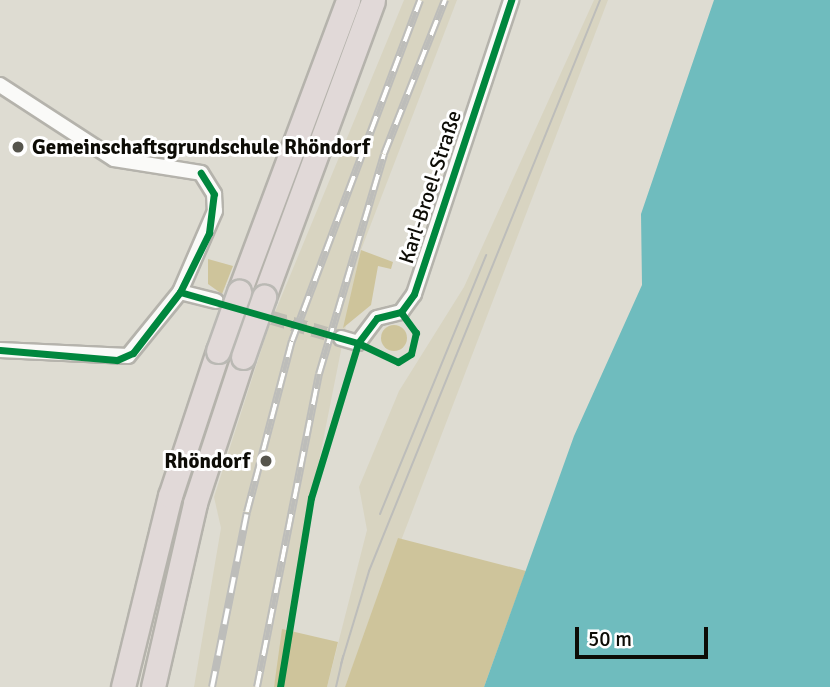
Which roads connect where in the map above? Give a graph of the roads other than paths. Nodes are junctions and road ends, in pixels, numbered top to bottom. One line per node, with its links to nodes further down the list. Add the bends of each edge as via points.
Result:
1 (348, 0): 9 (highway, bridge, via 239,292 170,496)
2 (373, 0): 10 (highway, bridge, via 264,297 195,503)
3 (511, 0): 7 (street, Karl-Broel-Straße, via 414,294 401,312 377,318 358,342)
4 (0, 85): 5 (street, via 114,159 201,173 215,194 215,211)
5 (180, 292): 6 (street); 8 (street, via 125,358)
6 (216, 301)
7 (341, 338)
8 (0, 350)
9 (123, 687)
10 (153, 687)

